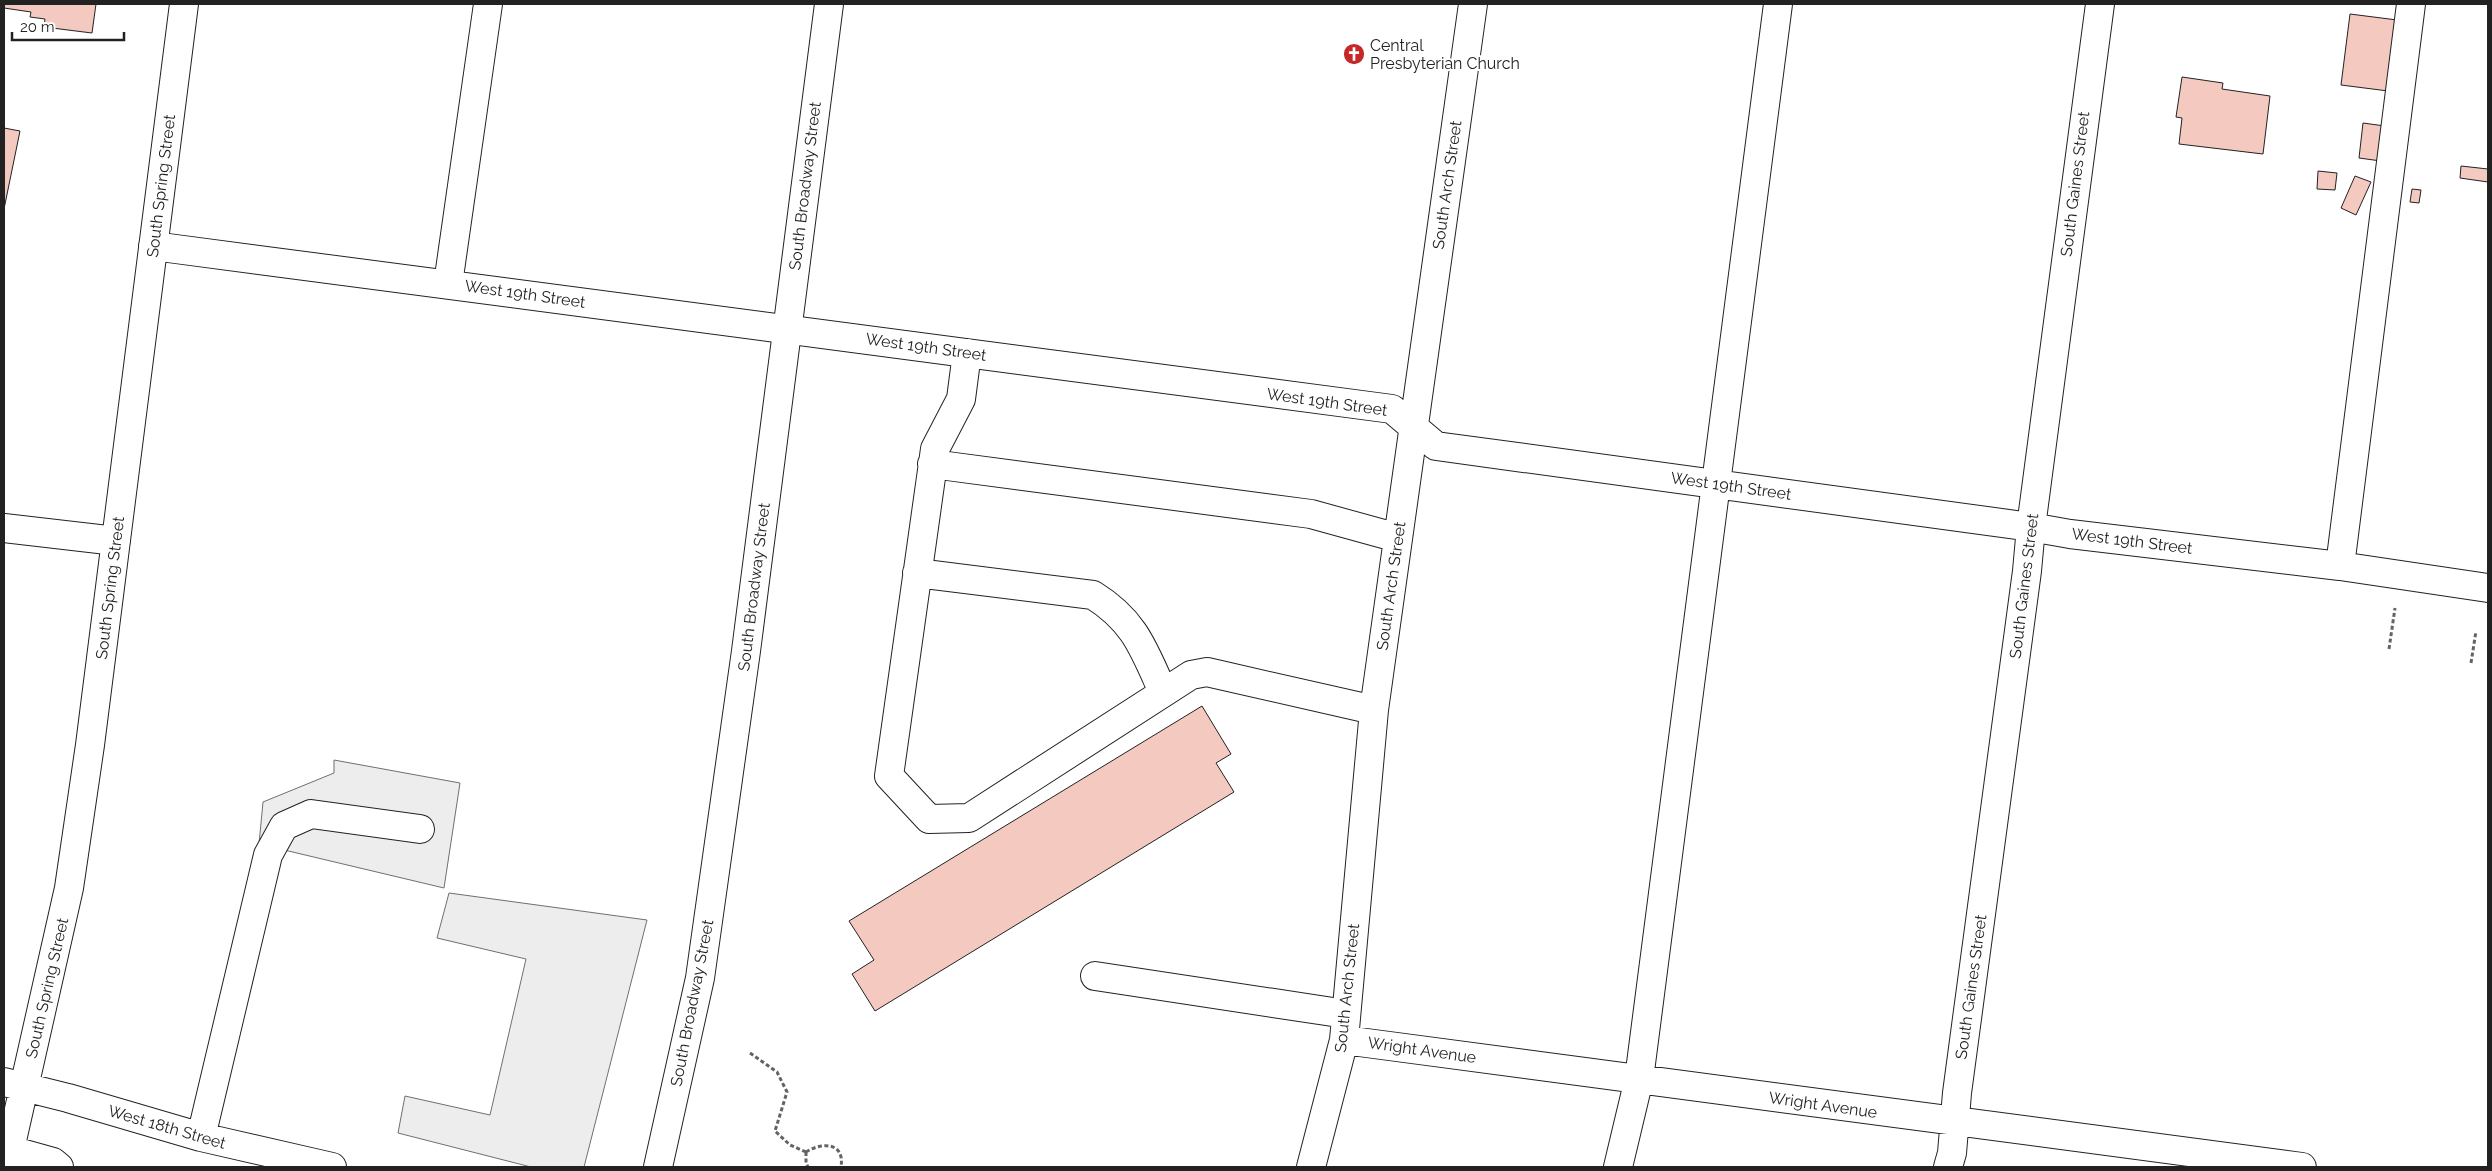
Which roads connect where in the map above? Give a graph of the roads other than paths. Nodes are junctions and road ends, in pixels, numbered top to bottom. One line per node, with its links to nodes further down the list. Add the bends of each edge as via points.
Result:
1 (184, 4): 8 (street, South Spring Street)
2 (488, 4): 9 (street)
3 (829, 4): 10 (street, South Broadway Street)
4 (1473, 4): 12 (street, South Arch Street)
5 (1778, 4): 14 (street)
6 (2100, 4): 15 (street, South Gaines Street)
7 (2411, 4): 19 (street)
8 (153, 246): 9 (street, West 19th Street); 18 (street, South Spring Street)
9 (448, 284): 10 (street, West 19th Street)
10 (787, 329): 11 (street, West 19th Street); 34 (street, South Broadway Street, via 700,978)
11 (968, 353): 12 (street, West 19th Street, via 1392,410); 13 (street, via 961,399 935,449)
12 (1412, 428): 14 (street, West 19th Street, via 1436,446); 17 (street, South Arch Street)
13 (932, 464): 17 (street, via 1311,514); 20 (street)
14 (1715, 484): 15 (street, West 19th Street); 27 (street)
15 (2031, 527): 19 (street, West 19th Street); 29 (street, South Gaines Street)
16 (4, 528): 18 (street)
17 (1398, 538): 23 (street, South Arch Street)
18 (116, 541): 28 (street, South Spring Street, via 69,888)
19 (2340, 566): 21 (street, West 19th Street)
20 (917, 572): 22 (street, via 1094,595 1112,606 1128,622); 22 (street, via 888,776 929,819 969,818)
21 (2488, 588)
22 (1163, 692): 23 (street, via 1191,675 1207,672)
23 (1374, 710): 26 (street, South Arch Street)
24 (420, 829): 30 (street, via 311,814 284,826 268,855)
25 (1095, 976): 26 (street, Wright Avenue)
26 (1345, 1027): 27 (street, Wright Avenue); 35 (street, South Arch Street)
27 (1639, 1079): 29 (street, Wright Avenue); 36 (street)
28 (15, 1084): 30 (street, West 18th Street); 31 (street, South Spring Street)
29 (1955, 1124): 37 (street, South Gaines Street); 38 (street, Wright Avenue)
30 (201, 1138): 33 (street, West 18th Street)
31 (8, 1159): 32 (street, via 53,1162)
32 (59, 1167)
33 (332, 1167)
34 (658, 1167)
35 (1312, 1167)
36 (1618, 1167)
37 (1948, 1167)
38 (2302, 1167)

